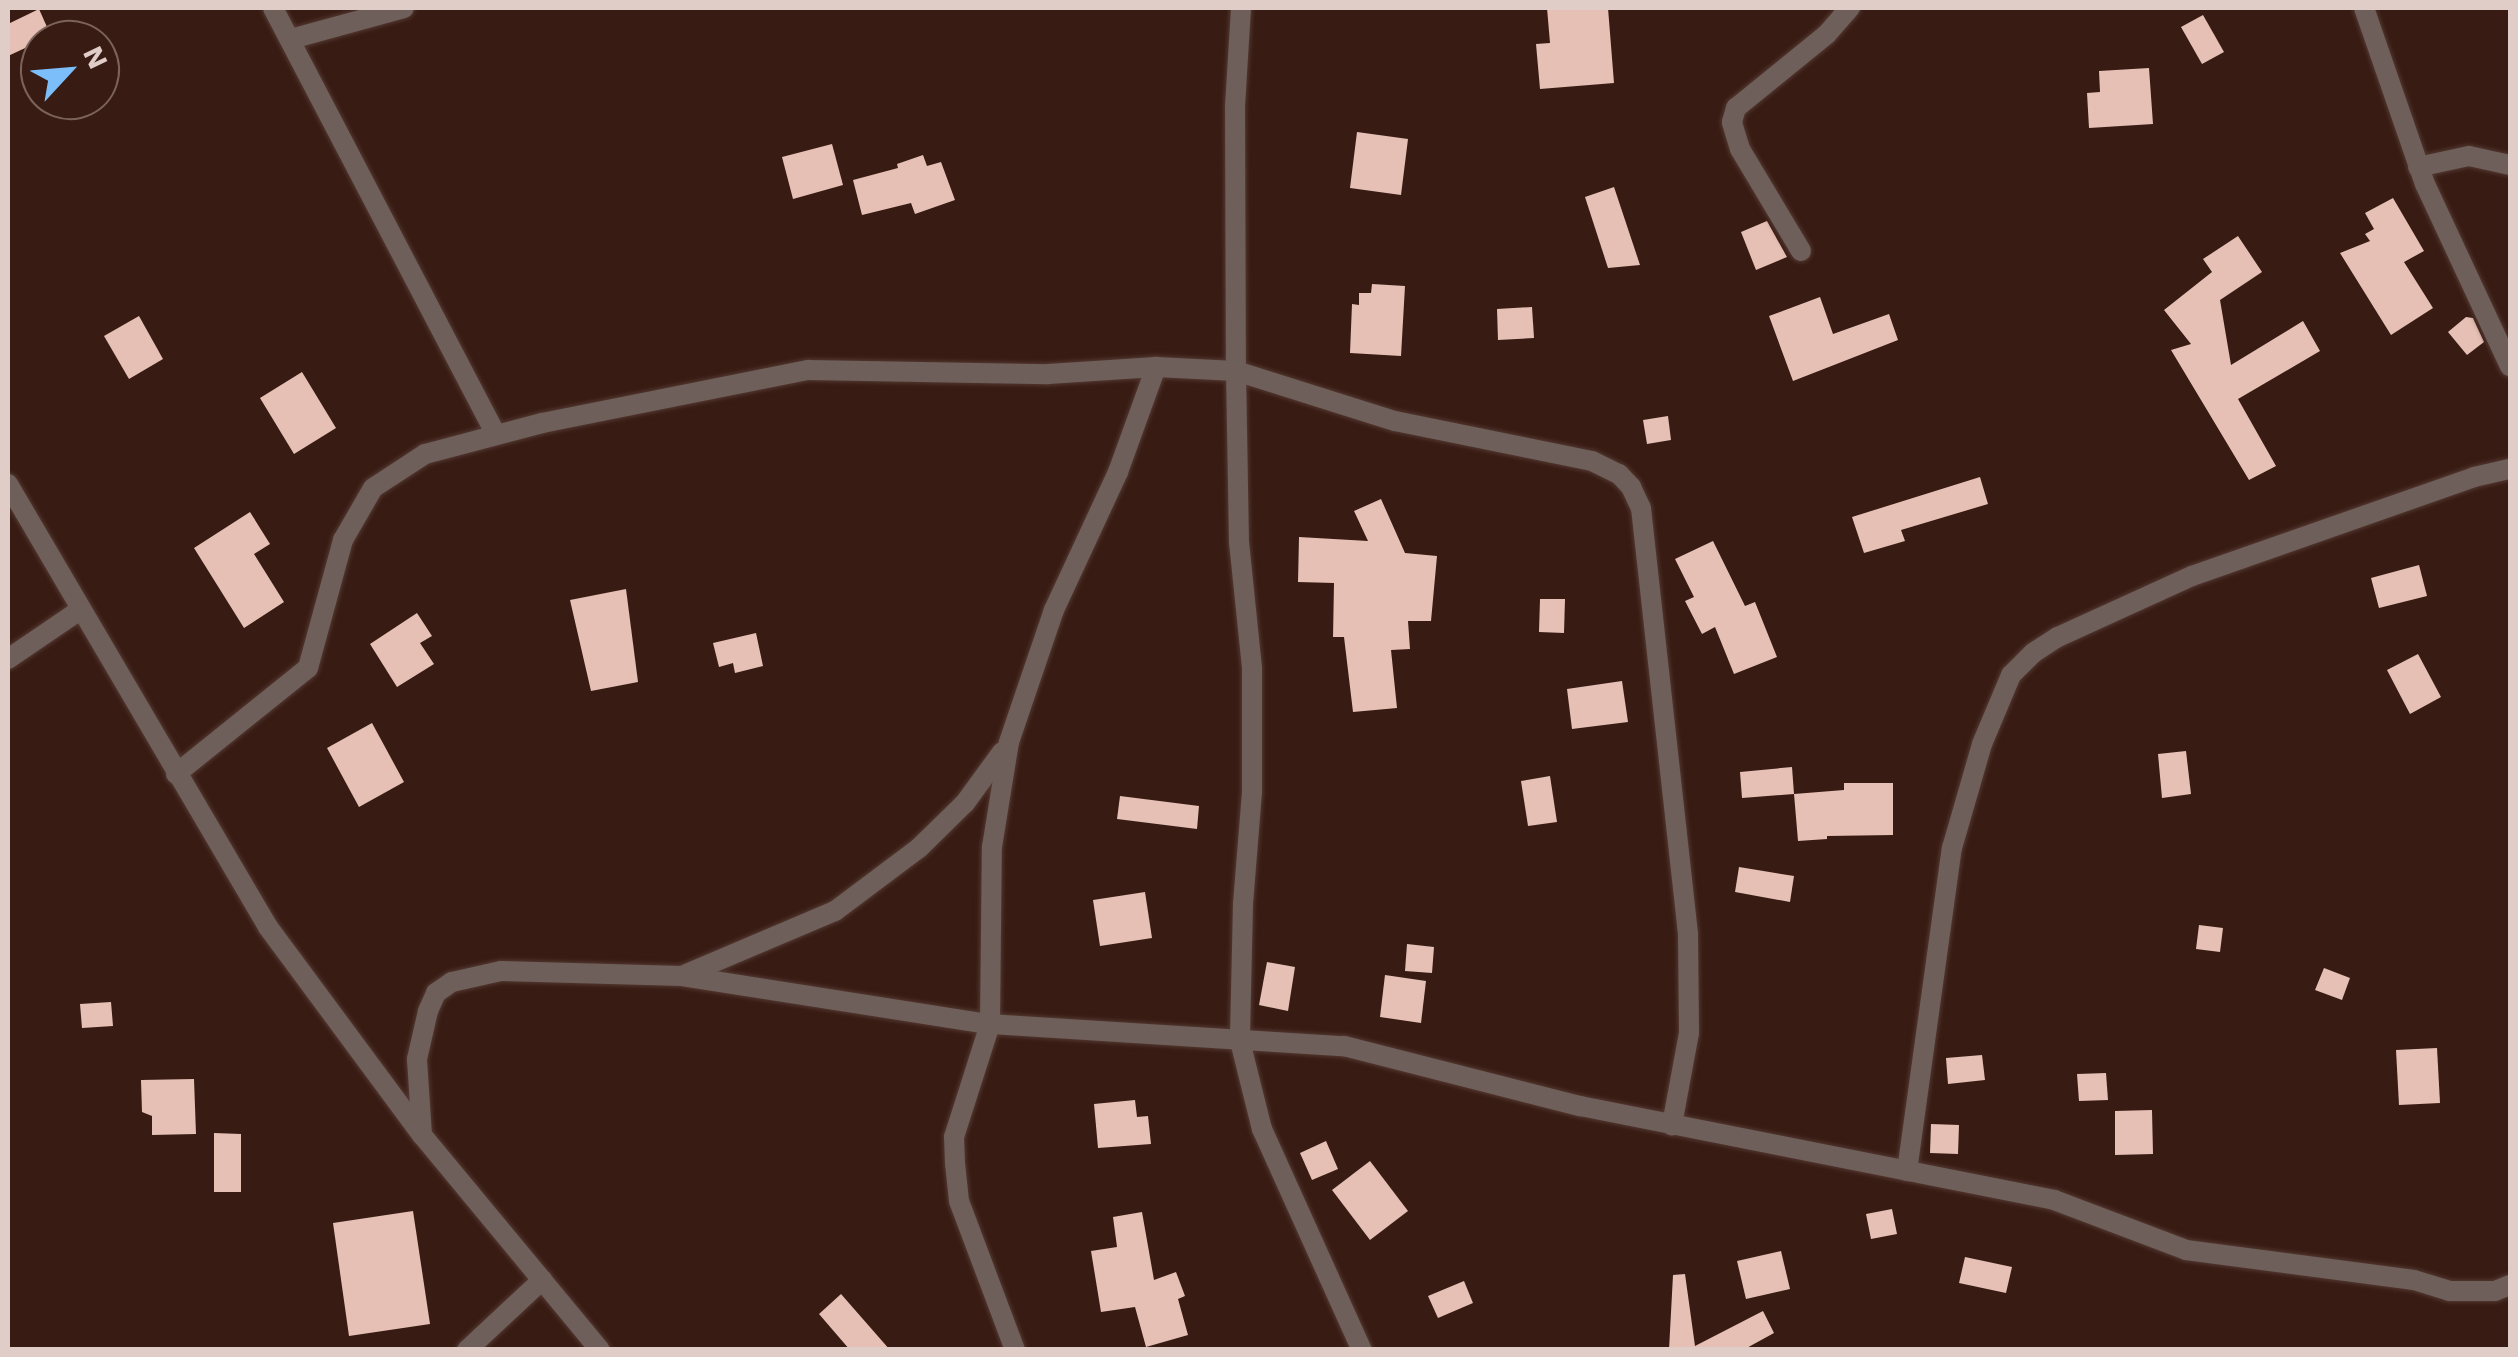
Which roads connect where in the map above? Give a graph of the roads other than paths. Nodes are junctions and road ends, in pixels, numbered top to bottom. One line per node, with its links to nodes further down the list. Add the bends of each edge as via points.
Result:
1 (273, 8): 6 (street)
2 (404, 8): 6 (street)
3 (1241, 8): 12 (street)
4 (1850, 8): 9 (street, via 1736,108 1732,122 1740,149)
5 (2364, 8): 8 (street)
6 (291, 39): 13 (street)
7 (2510, 164): 8 (street, via 2468,156)
8 (2418, 167): 10 (street)
9 (1801, 251)
10 (2510, 366)
11 (1156, 367): 12 (street); 13 (street, via 1048,374 808,370); 18 (street, via 1118,472 1054,610)
12 (1236, 372): 22 (street, via 1239,542 1252,668); 23 (street, via 1395,421 1592,461 1631,488 1641,508 1688,935 1689,1033)
13 (496, 434): 19 (street, via 425,454 373,488 343,540 308,668)
14 (2510, 469): 25 (street, via 2192,576 2058,637 2011,676 1982,744 1952,848)
15 (8, 484): 16 (street)
16 (80, 610): 17 (street); 19 (street)
17 (8, 658)
18 (1009, 742): 20 (street, via 986,779 918,848 835,911); 21 (street, via 992,847)
19 (176, 774): 24 (street, via 268,927)
20 (682, 976): 21 (street); 24 (street, via 501,971 452,982 436,993 417,1059)
21 (990, 1024): 22 (street); 30 (street, via 954,1136 955,1164 959,1201)
22 (1240, 1041): 23 (street, via 1344,1046); 31 (street, via 1262,1129)
23 (1672, 1125): 25 (street)
24 (422, 1135): 26 (street)
25 (1907, 1171): 27 (street, via 2054,1200 2186,1250 2449,1291)
26 (542, 1280): 28 (street); 29 (street)
27 (2505, 1290)
28 (468, 1350)
29 (600, 1350)
30 (1015, 1350)
31 (1362, 1350)

